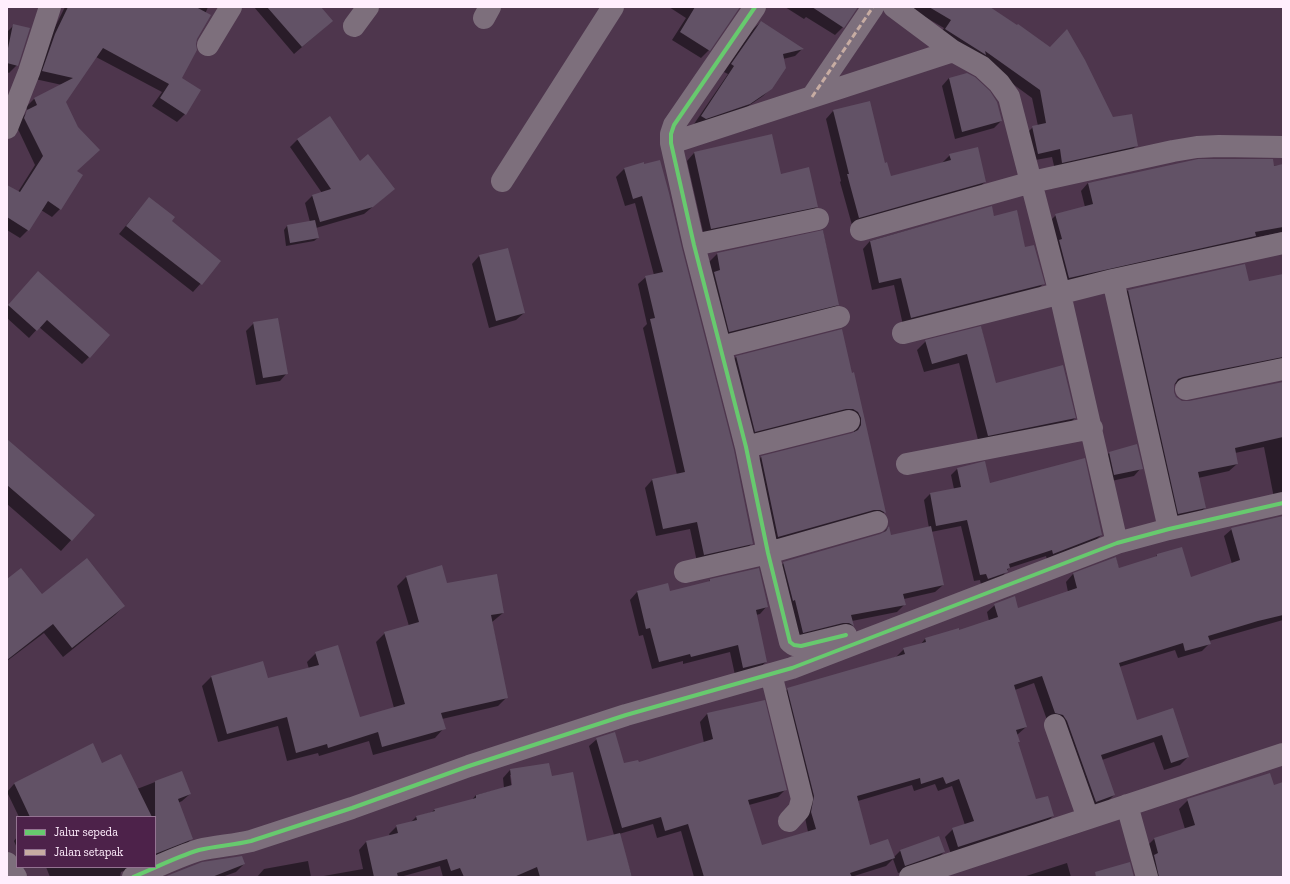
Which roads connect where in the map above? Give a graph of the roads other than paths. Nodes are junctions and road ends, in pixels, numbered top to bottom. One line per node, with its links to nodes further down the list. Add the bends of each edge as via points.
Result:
1 (50, 7): 12 (street)
2 (231, 7): 9 (street)
3 (368, 7): 8 (street)
4 (613, 7): 15 (street)
5 (755, 7): 13 (street, via 674,125)
6 (873, 7): 11 (street)
7 (894, 7): 10 (street)
8 (354, 26)
9 (208, 45)
10 (953, 51): 11 (street); 16 (street, via 982,67 1009,97)
11 (812, 97): 13 (street)
12 (7, 128)
13 (671, 143): 20 (street)
14 (1283, 147): 16 (street, via 1197,147 1173,150)
15 (502, 181)
16 (1032, 182): 18 (street); 22 (street)
17 (818, 219): 20 (street)
18 (861, 230)
19 (1283, 243): 21 (street)
20 (694, 245): 25 (street)
21 (1113, 280): 22 (street); 34 (street)
22 (1060, 294): 24 (street); 29 (street)
23 (839, 317): 25 (street)
24 (903, 333)
25 (721, 347): 30 (street)
26 (1283, 369): 27 (street)
27 (1186, 388)
28 (849, 421): 30 (street)
29 (1092, 428): 31 (street); 35 (street)
30 (746, 447): 36 (street)
31 (907, 464)
32 (1283, 503): 34 (street)
33 (877, 522): 36 (street)
34 (1169, 529): 35 (street)
35 (1118, 543): 40 (street)
36 (768, 553): 37 (street); 39 (street, via 790,642 801,646)
37 (685, 572)
38 (846, 635): 39 (street)
39 (810, 643): 40 (street)
40 (781, 671): 45 (street, via 802,799 799,810); 47 (street, via 618,718 251,841 200,850)
41 (1055, 725): 44 (street)
42 (1283, 754): 43 (street)
43 (1127, 805): 44 (street); 52 (street)
44 (1088, 818): 51 (street)
45 (789, 821)
46 (7, 863): 49 (street)
47 (156, 867)
48 (154, 868): 50 (street)
49 (16, 877)
50 (133, 877)
51 (910, 877)
52 (1147, 877)

